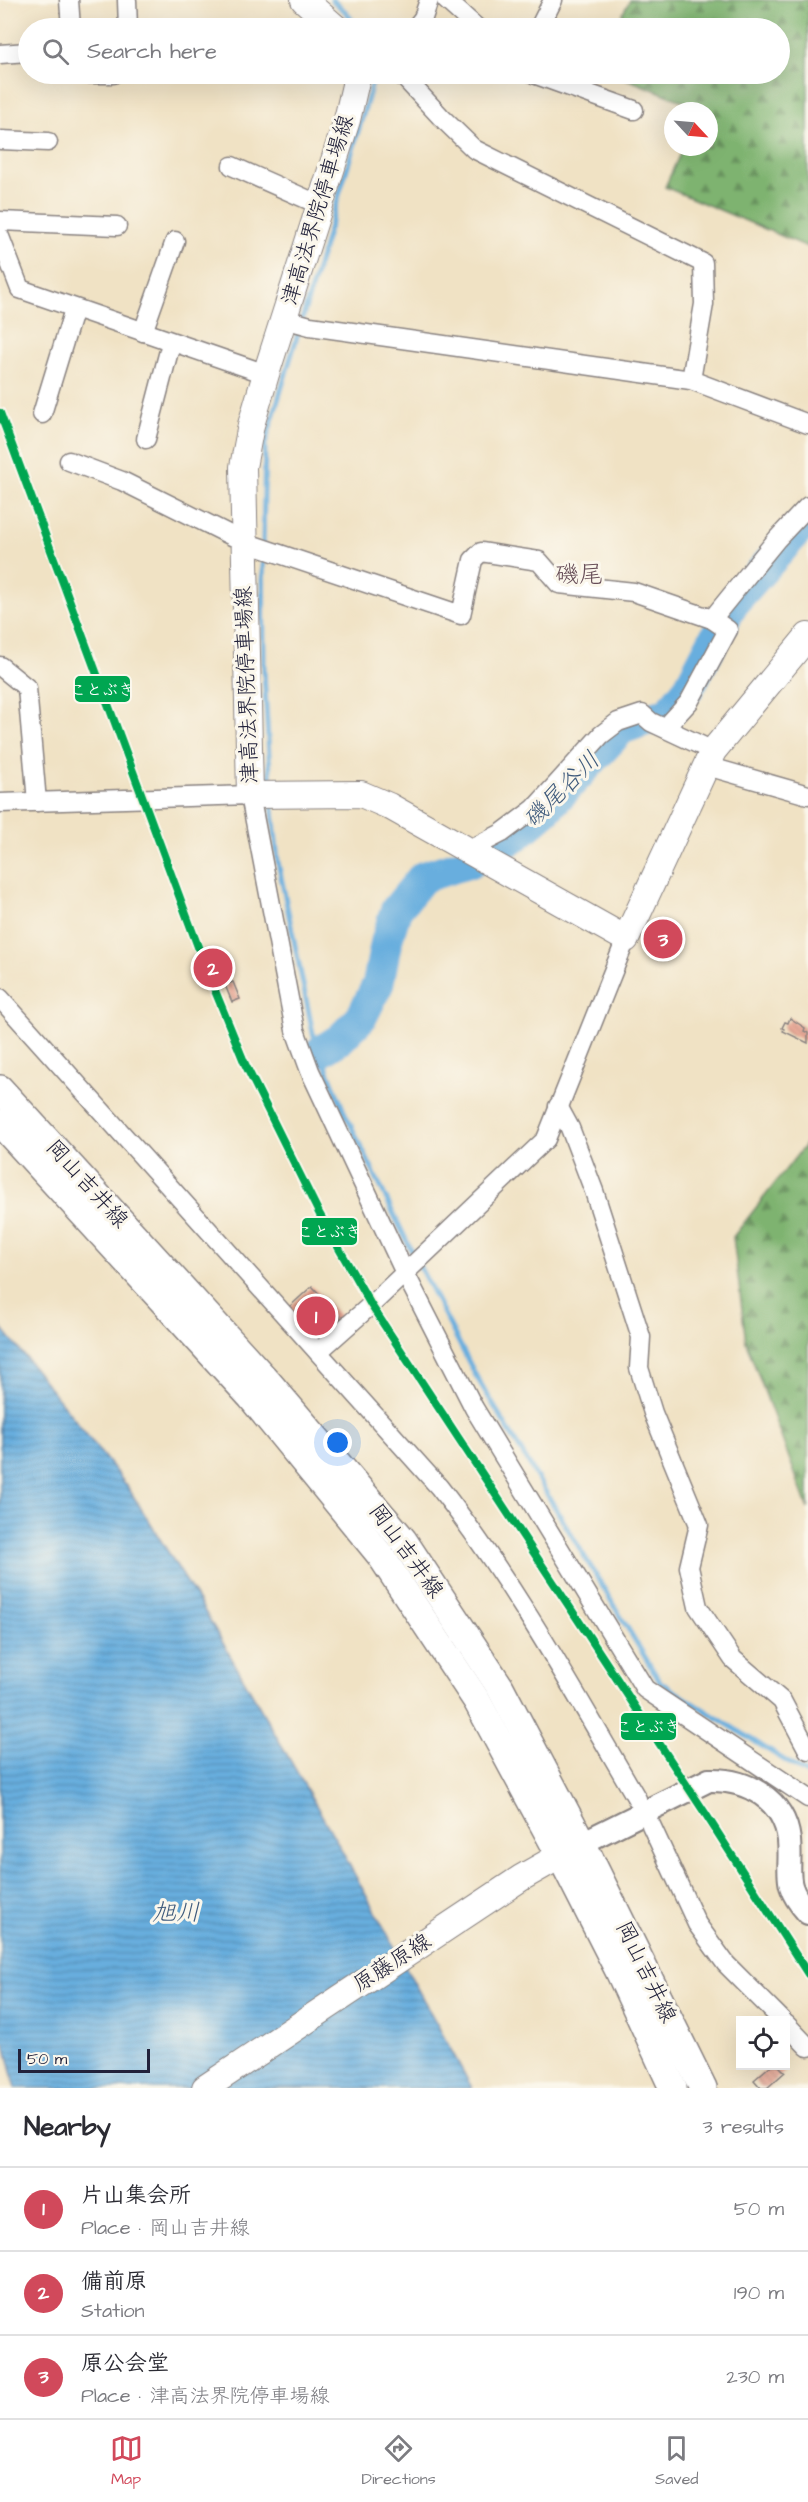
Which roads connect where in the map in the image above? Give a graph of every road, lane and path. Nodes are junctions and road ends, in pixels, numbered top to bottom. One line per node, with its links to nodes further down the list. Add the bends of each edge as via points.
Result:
1 (69, 0): 7 (street)
2 (127, 0): 8 (street)
3 (304, 0): 9 (main road)
4 (429, 0): 10 (street)
5 (446, 0): 11 (street)
6 (553, 0): 12 (street)
7 (70, 18)
8 (128, 18)
9 (325, 18)
10 (423, 18)
11 (466, 18)
12 (544, 18)
13 (18, 53): 14 (street)
14 (0, 54)
15 (355, 84): 22 (main road, 津高法界院停車場線)
16 (410, 84): 32 (street, via 474,149 703,263 704,304)
17 (562, 84): 18 (street)
18 (634, 110)
19 (0, 140): 20 (street)
20 (48, 142)
21 (232, 166): 22 (street)
22 (320, 205): 28 (main road, 津高法界院停車場線)
23 (0, 221): 24 (street)
24 (117, 226)
25 (0, 237): 27 (street, via 20,289)
26 (175, 241): 29 (street)
27 (74, 309): 29 (street); 33 (street)
28 (295, 322): 31 (main road, 津高法界院停車場線); 32 (street)
29 (143, 332): 30 (street)
30 (171, 343): 31 (street); 35 (street)
31 (266, 374): 38 (main road, 津高法界院停車場線, via 243,466)
32 (691, 380): 34 (street)
33 (42, 414)
34 (808, 424)
35 (146, 439)
36 (69, 461): 38 (street, via 122,481)
37 (808, 506): 39 (street, via 777,539)
38 (257, 546): 39 (street, via 460,615 473,560 481,552 539,561 559,584 634,592); 44 (main road, 津高法界院停車場線)
39 (718, 623): 42 (street, via 728,630 689,702)
40 (808, 636): 43 (main road)
41 (0, 666): 46 (street, via 27,688)
42 (654, 722): 43 (street); 48 (street, via 642,714 618,722 601,735 534,809)
43 (710, 759): 45 (street); 49 (main road)
44 (263, 794): 46 (street); 48 (main road, 津高法界院停車場線, via 361,794); 54 (street, via 295,1030 310,1071)
45 (808, 795)
46 (37, 802): 47 (street)
47 (0, 803)
48 (477, 855): 49 (main road, 津高法界院停車場線)
49 (626, 939): 52 (street)
50 (0, 998): 55 (street)
51 (0, 1089): 60 (main road, 岡山吉井線, via 267,1381 404,1540 500,1687 544,1775)
52 (558, 1106): 54 (street, via 546,1139); 56 (street, via 594,1191 641,1337 639,1368 653,1413 699,1525 689,1567 698,1607 733,1659 782,1701)
53 (0, 1123): 60 (main road, 岡山吉井線, via 251,1397 381,1556)
54 (412, 1264): 55 (street); 57 (street, via 484,1425 645,1689)
55 (318, 1352): 58 (street, via 439,1487 478,1537)
56 (808, 1750)
57 (808, 1798)
58 (637, 1799)
59 (651, 1825): 62 (street, via 697,1924 726,1964)
60 (571, 1849): 61 (street, via 709,1780 727,1779 766,1796 778,1812 789,1839 788,1879); 65 (main road, 原藤原線, via 521,1878); 66 (main road, 岡山吉井線, via 619,1971); 67 (main road, 岡山吉井線)
61 (808, 1912)
62 (778, 2016)
63 (790, 2028): 64 (street)
64 (808, 2047)
65 (205, 2088)
66 (673, 2088)
67 (703, 2088)

